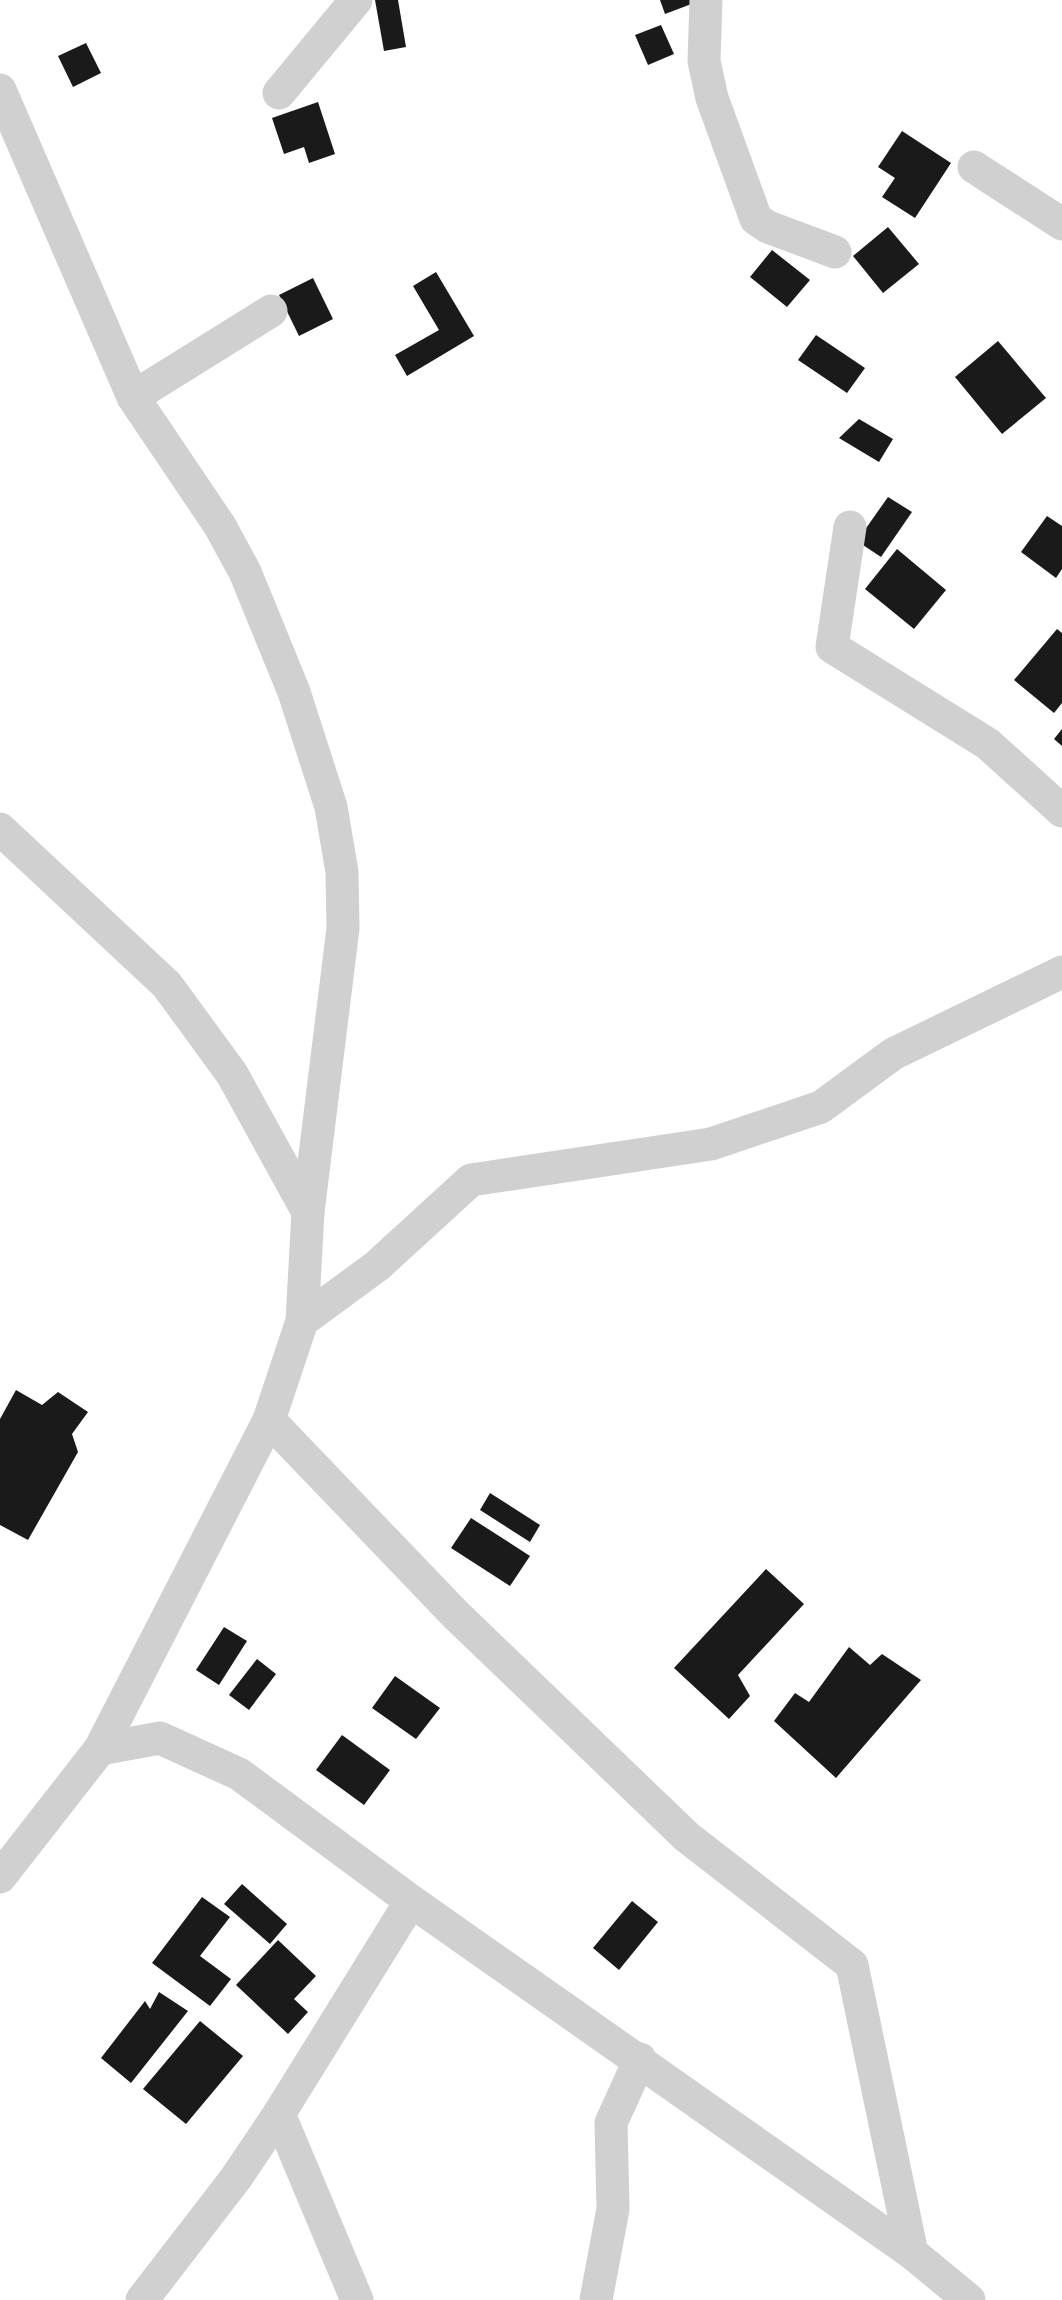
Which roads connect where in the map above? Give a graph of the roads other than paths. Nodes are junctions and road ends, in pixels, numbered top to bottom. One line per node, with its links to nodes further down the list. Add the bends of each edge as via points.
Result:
1 (356, 0): 4 (street)
2 (706, 0): 7 (street, via 704,61 712,98 756,219)
3 (0, 90): 9 (street)
4 (279, 93)
5 (974, 167): 6 (street)
6 (1062, 224)
7 (835, 252)
8 (271, 311): 9 (street)
9 (133, 397): 14 (street, via 220,526 245,572 294,692 331,807 342,872 343,928)
10 (850, 527): 11 (street, via 832,647 988,744)
11 (1062, 812)
12 (0, 829): 14 (street, via 167,985 232,1074)
13 (1062, 972): 15 (street, via 893,1054 821,1107 711,1144 471,1180 377,1266)
14 (308, 1212): 15 (street)
15 (302, 1321): 16 (street)
16 (269, 1420): 17 (street); 22 (street, via 455,1614 687,1837 852,1965)
17 (100, 1749): 18 (street); 19 (street, via 160,1738 239,1774)
18 (0, 1877)
19 (411, 1901): 20 (street); 21 (street)
20 (640, 2060): 22 (street); 25 (street, via 611,2123 613,2209)
21 (279, 2114): 23 (street, via 236,2178); 24 (street)
22 (912, 2253): 26 (street)
23 (142, 2300)
24 (357, 2300)
25 (596, 2300)
26 (969, 2300)

